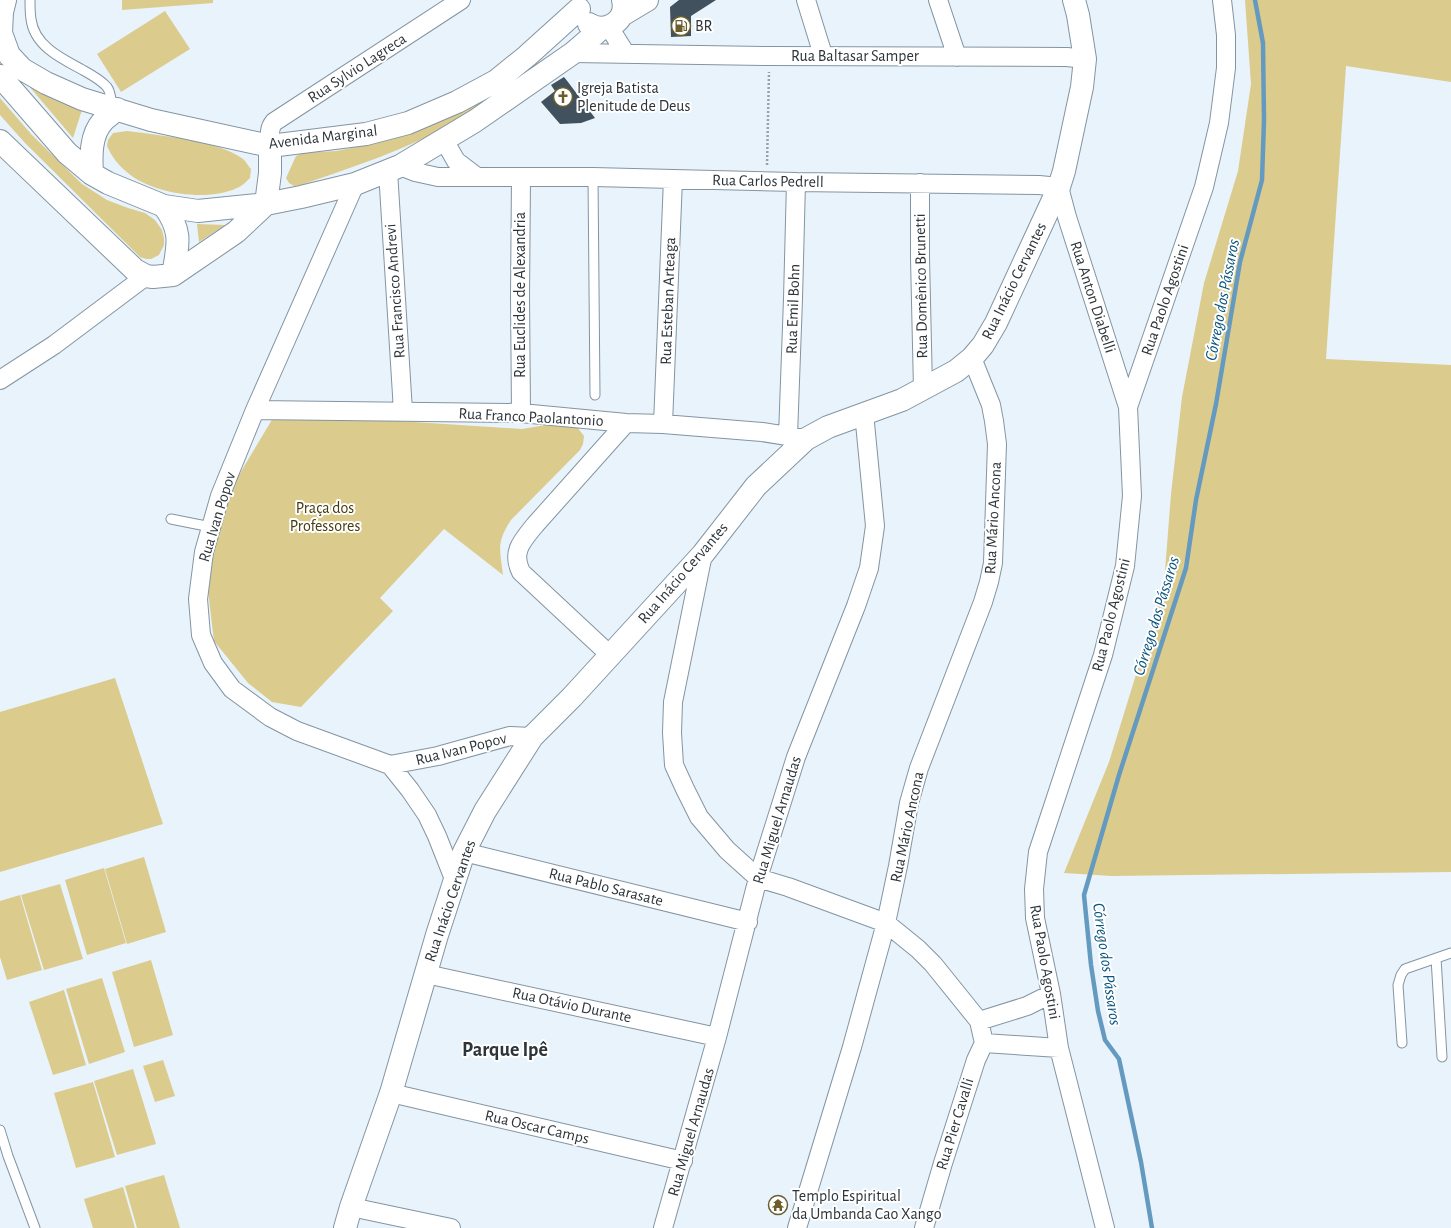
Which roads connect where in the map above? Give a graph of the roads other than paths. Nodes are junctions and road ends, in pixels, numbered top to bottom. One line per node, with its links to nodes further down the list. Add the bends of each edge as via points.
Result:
1 (5, 0): 17 (main road, Avenida Marginal, via 1,33 9,55 22,69 82,99)
2 (30, 0): 17 (lane, via 34,33 42,44 54,54 96,77 107,87)
3 (461, 0): 20 (street, Rua Sylvio Lagreca, via 274,122 270,126)
4 (647, 0): 10 (main road)
5 (806, 0): 13 (street)
6 (938, 0): 14 (street)
7 (1074, 0): 15 (main road, Rua Inácio Cervantes)
8 (1222, 0): 39 (street, Rua Paolo Agostini, via 1226,68 1218,124 1204,187)
9 (578, 2): 10 (main road, via 587,23 597,28); 20 (main road, Avenida Marginal, via 546,39 527,56 496,81 457,102 408,123 366,134)
10 (614, 18): 11 (main road); 12 (street)
11 (573, 53): 12 (street, Rua Baltasar Samper); 18 (main road)
12 (626, 54): 13 (street, Rua Baltasar Samper)
13 (824, 55): 14 (street, Rua Baltasar Samper)
14 (957, 57): 15 (street, Rua Baltasar Samper)
15 (1085, 59): 30 (main road, Rua Inácio Cervantes, via 1082,87)
16 (0, 76): 22 (main road, via 67,153)
17 (115, 108): 20 (main road, Avenida Marginal, via 151,120); 22 (main road, via 102,122 95,136 91,153)
18 (444, 140): 21 (main road); 23 (street, via 456,161)
19 (0, 141): 34 (main road, via 135,270)
20 (270, 146): 31 (main road)
21 (394, 169): 23 (street, Rua Carlos Pedrell, via 438,177); 29 (main road); 41 (street, Rua Francisco Andrevi)
22 (92, 174): 32 (main road)
23 (477, 177): 25 (street, Rua Carlos Pedrell)
24 (593, 177): 25 (street, Rua Carlos Pedrell); 26 (street, Rua Carlos Pedrell); 38 (lane)
25 (520, 178): 42 (street, Rua Euclides de Alexandria)
26 (673, 179): 27 (street, Rua Carlos Pedrell); 45 (street, Rua Esteban Arteaga)
27 (796, 182): 28 (street, Rua Carlos Pedrell); 46 (street, Rua Emil Bohn, via 794,299)
28 (920, 183): 30 (street, Rua Carlos Pedrell); 37 (street, Rua Domênico Brunetti)
29 (355, 184): 31 (main road); 40 (street, Rua Ivan Popov)
30 (1059, 187): 35 (main road, Rua Inácio Cervantes, via 996,323); 39 (street, Rua Anton Diabelli)
31 (266, 204): 32 (main road, via 198,211); 33 (main road, via 236,232)
32 (164, 206): 33 (main road, via 176,230 178,246)
33 (173, 275): 34 (main road)
34 (146, 276): 36 (street, via 54,345)
35 (972, 358): 37 (main road, Rua Inácio Cervantes, via 956,371); 57 (street, Rua Mário Ancona, via 991,405 994,421 996,444 993,563 983,602 919,768 909,803)
36 (0, 380)
37 (923, 389): 43 (main road, Rua Inácio Cervantes)
38 (595, 395)
39 (1128, 407): 61 (street, Rua Paolo Agostini, via 1132,496 1126,566 1103,655 1038,852 1034,889 1035,918)
40 (255, 410): 41 (street, Rua Franco Paolantonio); 48 (street, Rua Ivan Popov, via 220,496)
41 (403, 411): 42 (street, Rua Franco Paolantonio)
42 (521, 413): 44 (street, Rua Franco Paolantonio)
43 (864, 414): 46 (main road, Rua Inácio Cervantes); 54 (street, Rua Miguel Arnaudas, via 874,526 869,568 796,757)
44 (626, 423): 45 (street, Rua Franco Paolantonio); 50 (street, via 534,525 521,542 517,554 517,564 521,572)
45 (663, 424): 46 (street, Rua Franco Paolantonio)
46 (797, 437): 49 (main road, Rua Inácio Cervantes)
47 (171, 519): 48 (lane)
48 (211, 527): 52 (street, Rua Ivan Popov, via 204,552 198,599 201,635 213,663 232,689 270,717 297,731)
49 (703, 554): 50 (main road, Rua Inácio Cervantes); 54 (street, via 673,702 674,765 699,817 727,850)
50 (610, 655): 51 (main road, Rua Inácio Cervantes)
51 (532, 737): 52 (street, Rua Ivan Popov, via 510,736 438,756); 53 (main road, Rua Inácio Cervantes, via 484,811)
52 (390, 765): 55 (street, Rua Ivan Popov, via 427,815)
53 (464, 852): 55 (main road, Rua Inácio Cervantes); 56 (street, Rua Pablo Sarasate)
54 (758, 878): 56 (street, Rua Miguel Arnaudas); 57 (street)
55 (454, 879): 60 (main road, Rua Inácio Cervantes)
56 (748, 922): 63 (street, Rua Miguel Arnaudas)
57 (886, 924): 62 (street, via 923,954); 76 (street, Rua Mário Ancona)
58 (1451, 953): 59 (lane)
59 (1436, 958): 64 (lane, via 1405,969 1401,975 1398,985); 67 (lane)
60 (426, 974): 63 (street, Rua Otávio Durante); 68 (main road, Rua Inácio Cervantes)
61 (1051, 994): 62 (street, via 1027,1006); 66 (street, Rua Paolo Agostini)
62 (979, 1021): 65 (street)
63 (717, 1037): 70 (street, Rua Miguel Arnaudas)
64 (1402, 1043)
65 (984, 1044): 66 (street); 77 (street, Rua Pier Cavalli, via 976,1060)
66 (1059, 1048): 78 (street, Rua Paolo Agostini)
67 (1442, 1057)
68 (391, 1092): 70 (street, Rua Oscar Camps); 71 (main road, Rua Inácio Cervantes)
69 (0, 1130): 72 (lane)
70 (683, 1161): 75 (street, Rua Miguel Arnaudas)
71 (351, 1207): 73 (main road, Rua Inácio Cervantes); 74 (street)
72 (35, 1228)
73 (345, 1228)
74 (451, 1228)
75 (663, 1228)
76 (797, 1228)
77 (924, 1228)
78 (1105, 1228)

